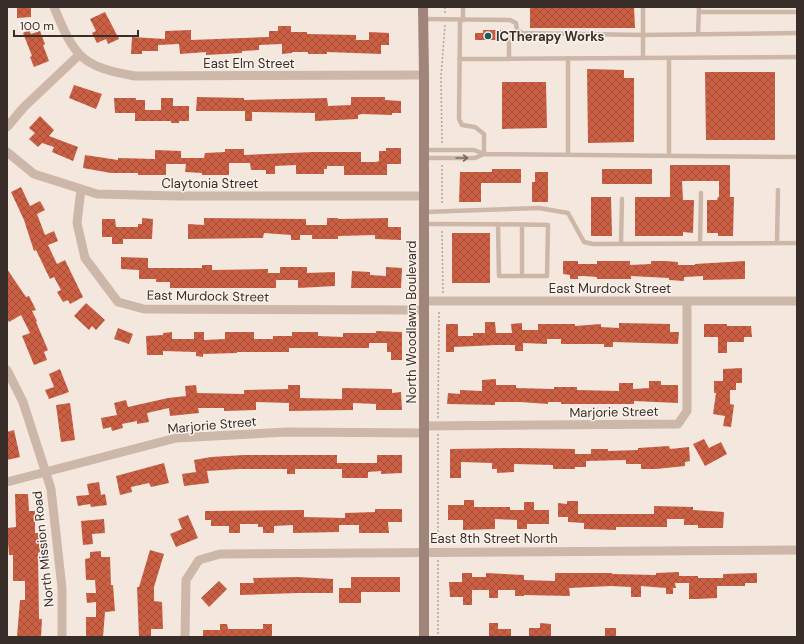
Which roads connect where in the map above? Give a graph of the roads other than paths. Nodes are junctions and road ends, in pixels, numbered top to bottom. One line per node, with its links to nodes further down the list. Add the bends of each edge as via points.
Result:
1 (54, 7): 13 (street, via 68,40)
2 (422, 7): 7 (main road, North Woodlawn Boulevard)
3 (463, 7): 8 (lane)
4 (643, 7): 12 (lane)
5 (699, 9): 6 (lane); 11 (lane)
6 (797, 12)
7 (423, 20): 8 (lane); 20 (main road, North Woodlawn Boulevard)
8 (462, 20): 9 (lane, via 510,20 516,23); 18 (lane)
9 (517, 30): 12 (lane, via 522,33); 19 (lane, via 509,39)
10 (797, 33): 11 (lane)
11 (698, 34): 12 (lane)
12 (643, 35): 16 (lane)
13 (78, 55): 20 (street, East Elm Street, via 99,68 135,76); 21 (street)
14 (797, 57): 17 (lane)
15 (568, 58): 16 (lane); 19 (lane); 25 (lane)
16 (644, 58): 17 (lane)
17 (669, 58): 26 (lane)
18 (459, 59): 19 (lane); 24 (lane, via 459,118 462,125 475,127 484,134)
19 (509, 59)
20 (424, 75): 23 (main road, North Woodlawn Boulevard)
21 (7, 127)
22 (7, 152): 28 (street, Claytonia Street, via 34,174)
23 (423, 154): 24 (lane, via 442,150 474,150); 24 (lane, one-way to 24, via 442,158 475,158); 31 (main road, North Woodlawn Boulevard)
24 (484, 154): 25 (lane)
25 (568, 155): 26 (lane)
26 (669, 156): 27 (lane)
27 (797, 156)
28 (81, 189): 31 (street, Claytonia Street, via 97,194 176,196); 44 (street, East Murdock Street, via 77,223 85,258 118,302 144,309)
29 (778, 190): 37 (lane)
30 (701, 193): 40 (lane)
31 (423, 196): 33 (main road, North Woodlawn Boulevard)
32 (622, 199): 39 (lane)
33 (424, 212): 34 (main road, North Woodlawn Boulevard); 39 (lane, via 539,208 558,210 568,213 584,242)
34 (424, 224): 35 (lane); 44 (main road, North Woodlawn Boulevard)
35 (498, 224): 36 (lane); 41 (lane, via 499,276)
36 (522, 225): 41 (lane); 41 (lane, via 548,225 547,276)
37 (777, 243): 38 (lane); 40 (lane)
38 (797, 243)
39 (621, 244): 40 (lane)
40 (700, 244)
41 (522, 276)
42 (797, 301): 43 (street, East Murdock Street)
43 (687, 302): 44 (street, East Murdock Street, via 441,301); 46 (street, Marjorie Street, via 687,411 678,424 438,426)
44 (424, 305): 46 (main road, North Woodlawn Boulevard)
45 (7, 370): 47 (street, North Mission Road, via 23,402)
46 (424, 429): 47 (street, Marjorie Street, via 176,438); 50 (main road, North Woodlawn Boulevard)
47 (46, 472): 48 (street, Marjorie Street); 51 (street, North Mission Road, via 51,489 62,588)
48 (7, 482)
49 (797, 550): 50 (street, East 8th Street North)
50 (425, 551): 52 (street, East 8th Street North, via 220,554 199,560 186,580); 53 (main road, North Woodlawn Boulevard)
51 (62, 637)
52 (185, 637)
53 (424, 637)

